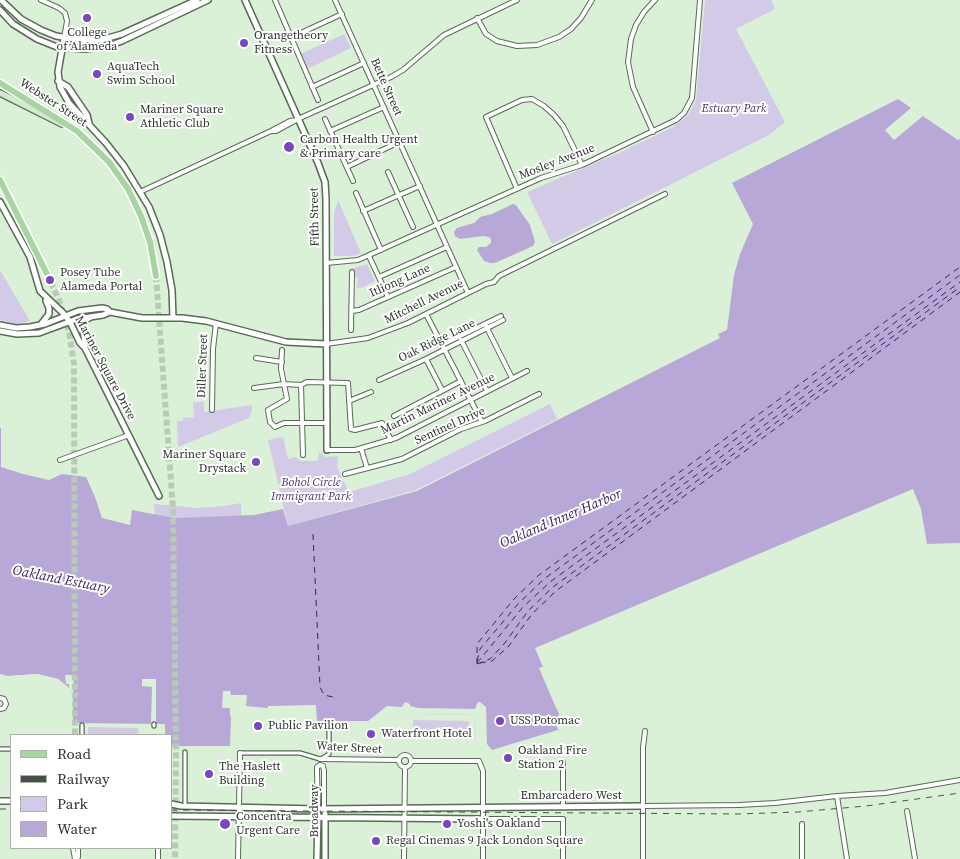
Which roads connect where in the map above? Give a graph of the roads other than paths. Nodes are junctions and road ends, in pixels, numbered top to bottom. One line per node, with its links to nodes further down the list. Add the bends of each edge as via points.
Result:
1 (1, 0): 15 (street, via 27,23)
2 (41, 0): 15 (street, via 65,14)
3 (197, 0): 15 (street, via 115,37 90,40)
4 (208, 0): 17 (street, via 115,44 85,49)
5 (244, 0): 26 (street, Fifth Street)
6 (275, 0): 16 (street)
7 (335, 0): 13 (street, Bette Street)
8 (517, 0): 14 (street)
9 (592, 0): 14 (street, via 571,29 537,45 517,46 497,41 486,34)
10 (655, 0): 31 (street, via 636,25 628,62 633,87)
11 (700, 0): 31 (street, Mosley Avenue, via 690,103 681,117)
12 (0, 10): 17 (street, via 25,33 41,42)
13 (342, 14): 16 (street); 18 (street, Bette Street)
14 (478, 18): 21 (street, via 444,35 404,70)
15 (64, 38): 17 (street)
16 (290, 38): 22 (street)
17 (62, 47): 19 (street)
18 (364, 63): 21 (street, Bette Street); 22 (street)
19 (58, 81): 28 (street, via 65,98); 28 (street, via 68,86 87,115)
20 (0, 82): 29 (main road, Webster Street)
21 (374, 85): 25 (street, Bette Street); 26 (street)
22 (312, 87): 24 (street)
23 (0, 94): 29 (main road)
24 (318, 100)
25 (384, 108): 30 (street); 32 (street, Bette Street)
26 (298, 119): 40 (street); 51 (street, Fifth Street, via 324,182)
27 (325, 119): 30 (street)
28 (90, 126): 40 (street, via 113,152)
29 (77, 131): 55 (main road, Webster Street, via 109,162 132,196 146,229)
30 (330, 131): 34 (street)
31 (653, 132): 33 (street, Mosley Avenue)
32 (400, 142): 34 (street); 38 (street, Bette Street)
33 (582, 165): 39 (street, Mosley Avenue, via 552,173); 39 (street, via 559,121 549,110 532,100 522,100 486,118)
34 (347, 167): 37 (street)
35 (388, 172): 43 (street)
36 (0, 180): 54 (main road)
37 (353, 181)
38 (420, 186): 43 (street); 46 (street, Bette Street)
39 (517, 189): 46 (street, Mosley Avenue)
40 (140, 192): 65 (street, via 155,221 165,254)
41 (356, 193): 45 (street)
42 (665, 194): 57 (street, Mitchell Avenue, via 500,276 494,282)
43 (398, 196): 45 (street); 47 (street)
44 (0, 202): 58 (street, Mariner Square Drive, via 30,257 37,286)
45 (363, 212): 49 (street)
46 (437, 225): 48 (street, Bette Street); 49 (street, Mosley Avenue)
47 (413, 227)
48 (447, 247): 52 (street, Bette Street); 56 (street)
49 (381, 250): 50 (street, Mosley Avenue)
50 (369, 256): 51 (street, Mosley Avenue, via 352,262); 56 (street)
51 (326, 263): 75 (street, Fifth Street)
52 (456, 267): 57 (street, Bette Street); 59 (street, Itliong Lane)
53 (352, 272): 60 (street)
54 (48, 274)
55 (156, 276)
56 (379, 277): 59 (street)
57 (468, 292): 62 (street, Mitchell Avenue)
58 (43, 296): 63 (street, Mariner Square Drive); 70 (street, via 49,314)
59 (388, 297): 60 (street, Itliong Lane)
60 (352, 311): 72 (street)
61 (110, 312): 63 (street, Mitchell Avenue, via 90,308); 64 (street); 65 (street, Mitchell Avenue)
62 (426, 314): 75 (street, Mitchell Avenue, via 376,336); 76 (street)
63 (65, 316): 67 (street, Mariner Square Drive); 70 (street, Mitchell Avenue)
64 (94, 316): 67 (street); 77 (street, via 83,324)
65 (174, 318): 68 (street, Mitchell Avenue)
66 (502, 318): 71 (street, Oak Ridge Lane)
67 (70, 322): 73 (street, via 33,334); 77 (street, Mariner Square Drive)
68 (216, 323): 75 (street, Mitchell Avenue, via 276,340); 96 (street, Diller Street)
69 (0, 325): 70 (street, Mitchell Avenue, via 16,328)
70 (39, 326)
71 (486, 326): 74 (street, Oak Ridge Lane); 83 (street)
72 (352, 330)
73 (0, 332)
74 (460, 339): 76 (street, Oak Ridge Lane); 92 (street)
75 (326, 344): 86 (street, Fifth Street)
76 (443, 347): 80 (street, Oak Ridge Lane); 85 (street)
77 (85, 348): 101 (street, Mariner Square Drive)
78 (282, 350): 81 (street)
79 (256, 358): 81 (street)
80 (426, 358): 84 (street, Oak Ridge Lane); 90 (street)
81 (282, 362): 87 (street)
82 (526, 371): 83 (street, Martin Mariner Avenue)
83 (512, 378): 92 (street, Martin Mariner Avenue)
84 (378, 380)
85 (461, 381): 90 (street); 94 (street)
86 (326, 382): 88 (street); 95 (street, via 348,383); 100 (street, Fifth Street)
87 (284, 384): 88 (street); 89 (street); 99 (street, via 287,399 268,410 270,422 276,427)
88 (301, 385): 99 (street)
89 (254, 388)
90 (442, 390): 97 (street)
91 (371, 392): 95 (street)
92 (486, 392): 94 (street, Martin Mariner Avenue)
93 (539, 394): 98 (street, Sentinel Drive)
94 (470, 400): 98 (street); 102 (street, Martin Mariner Avenue)
95 (349, 401): 102 (street, via 351,429 382,423)
96 (212, 410)
97 (394, 416)
98 (482, 422): 107 (street, Sentinel Drive, via 402,459)
99 (303, 423): 100 (street); 105 (street)
100 (327, 423): 104 (street, Fifth Street)
101 (129, 435): 106 (street); 109 (street, Mariner Square Drive)
102 (391, 440): 103 (street, Martin Mariner Avenue)
103 (361, 448): 104 (street, Martin Mariner Avenue); 107 (street)
104 (327, 450)
105 (303, 455)
106 (60, 460)
107 (367, 468): 108 (street, Sentinel Drive)
108 (345, 474)
109 (159, 496)
110 (0, 698): 111 (street, via 6,704)
111 (0, 709)
112 (82, 725): 115 (street)
113 (645, 731): 131 (street)
114 (329, 732): 118 (street, via 329,754)
115 (82, 734)
116 (185, 752): 126 (street)
117 (240, 753): 118 (street, Water Street, via 300,753); 132 (street)
118 (320, 759): 119 (street, Water Street); 122 (street, Broadway)
119 (399, 760): 120 (street, via 406,754); 123 (street)
120 (411, 761): 123 (street); 133 (street, via 479,761 483,772)
121 (563, 762): 130 (street)
122 (320, 765): 135 (street, Broadway, via 317,767); 136 (street, Broadway, via 324,771)
123 (405, 767): 134 (street)
124 (960, 780): 127 (street, Embarcadero West, via 885,793)
125 (179, 790): 126 (street)
126 (185, 790): 128 (street)
127 (836, 796): 131 (street, Embarcadero West, via 756,804); 153 (street)
128 (183, 805): 129 (street, Embarcadero West); 132 (street, Embarcadero West)
129 (172, 806)
130 (563, 806): 131 (street, Embarcadero West); 133 (street, Embarcadero West)
131 (643, 806): 151 (street)
132 (238, 807): 135 (street, Embarcadero West); 139 (street)
133 (483, 807): 134 (street, Embarcadero West); 143 (street)
134 (405, 808): 136 (street, Embarcadero West); 142 (street)
135 (318, 809): 136 (street, Embarcadero West); 140 (street, Broadway)
136 (324, 809): 141 (street, Broadway)
137 (907, 811): 154 (street)
138 (172, 816): 139 (street, Embarcadero West)
139 (238, 816): 140 (street, Embarcadero West); 145 (street)
140 (318, 817): 141 (street, Embarcadero West); 146 (street, Broadway)
141 (325, 817): 142 (street, Embarcadero West); 147 (street, Broadway)
142 (404, 817): 143 (street, Embarcadero West); 148 (street)
143 (483, 818): 149 (street); 150 (street, Embarcadero West, via 563,820)
144 (802, 824): 152 (street)
145 (238, 859)
146 (317, 859)
147 (325, 859)
148 (404, 859)
149 (482, 859)
150 (563, 859)
151 (643, 859)
152 (802, 859)
153 (847, 859)
154 (915, 859)

